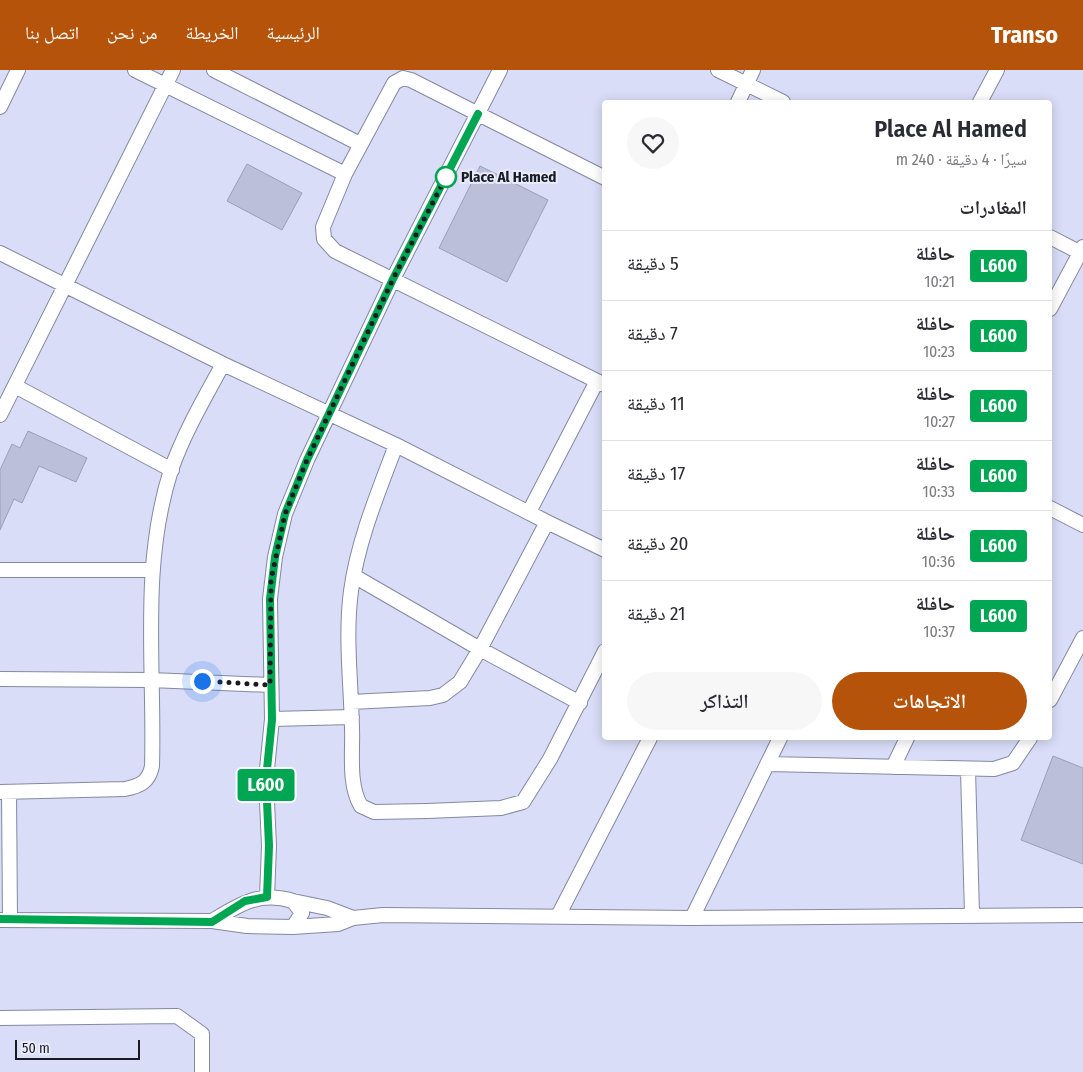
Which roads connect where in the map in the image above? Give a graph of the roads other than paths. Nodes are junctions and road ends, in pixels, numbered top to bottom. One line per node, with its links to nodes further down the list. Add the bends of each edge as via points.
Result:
1 (18, 70): 14 (street)
2 (135, 70): 10 (street)
3 (173, 70): 10 (street)
4 (214, 70): 16 (street)
5 (500, 70): 15 (street)
6 (718, 70): 9 (street)
7 (753, 70): 9 (street)
8 (997, 70): 13 (street)
9 (746, 84): 11 (street); 12 (street)
10 (165, 85): 17 (street); 23 (street)
11 (739, 100)
12 (779, 100)
13 (981, 100)
14 (0, 107)
15 (478, 114): 16 (street, via 403,78 394,83); 18 (street); 22 (street)
16 (360, 144): 17 (street)
17 (345, 174): 22 (street, via 323,226 324,239 335,251)
18 (602, 176)
19 (1052, 238): 20 (street)
20 (1082, 251): 24 (street)
21 (0, 254): 23 (street)
22 (393, 279): 26 (street); 29 (street)
23 (65, 285): 25 (street); 27 (street)
24 (1052, 305)
25 (223, 364): 29 (street); 31 (street, via 192,420)
26 (601, 383): 33 (street)
27 (15, 386): 28 (street); 31 (street)
28 (0, 415)
29 (328, 415): 30 (street); 45 (street, via 293,490 278,538 270,599)
30 (396, 445): 33 (street); 39 (street, via 368,520)
31 (172, 470): 38 (street, via 157,532)
32 (1052, 509): 35 (street)
33 (529, 512): 34 (street)
34 (547, 522): 36 (street); 41 (street)
35 (1083, 525)
36 (602, 549)
37 (0, 570): 38 (street)
38 (153, 570): 44 (street)
39 (354, 576): 41 (street); 47 (street, via 349,617)
40 (1083, 638): 46 (street)
41 (480, 649): 47 (street, via 460,682 443,695); 48 (street)
42 (602, 657): 48 (street)
43 (0, 679): 44 (street)
44 (151, 680): 45 (street); 58 (street, via 152,766 145,782 125,789)
45 (270, 685): 50 (street)
46 (1052, 696)
47 (351, 702): 49 (street)
48 (580, 703): 49 (street, via 526,800 500,808 374,812 365,809 355,788)
49 (352, 717): 50 (street)
50 (272, 720): 59 (street, via 266,779)
51 (649, 740): 64 (street)
52 (779, 740): 55 (street)
53 (907, 740): 56 (street)
54 (1029, 740): 57 (street, via 1009,766)
55 (768, 764): 56 (street); 66 (street)
56 (893, 767): 57 (street)
57 (968, 770): 62 (street)
58 (4, 792): 67 (street)
59 (267, 897): 60 (street); 61 (street)
60 (245, 901): 68 (street); 69 (street, via 240,914)
61 (293, 901): 65 (street, via 327,908); 70 (street, via 302,913)
62 (972, 914): 63 (street); 66 (street)
63 (1083, 914)
64 (558, 916): 65 (street, via 383,915); 66 (street)
65 (353, 918): 70 (street, via 338,924)
66 (692, 918)
67 (5, 919): 68 (street)
68 (212, 922): 69 (street)
69 (247, 926): 70 (street)
70 (293, 926)
71 (0, 1018): 72 (street, via 177,1016 202,1034)
72 (202, 1072)

